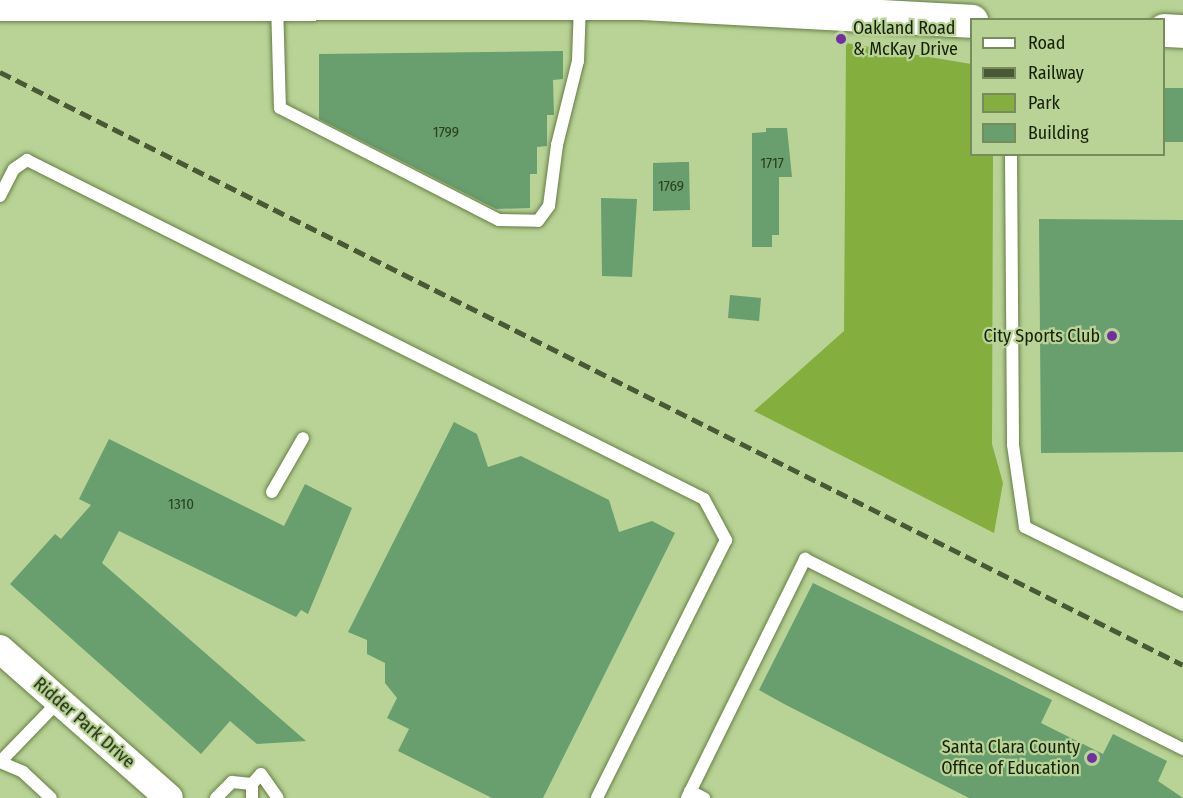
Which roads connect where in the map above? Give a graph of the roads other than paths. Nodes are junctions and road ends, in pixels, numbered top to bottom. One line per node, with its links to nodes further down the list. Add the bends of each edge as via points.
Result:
1 (277, 2): 2 (main road); 2 (lane, via 280,108 500,220 537,221 549,206 557,145 578,61); 4 (main road)
2 (580, 3): 3 (main road)
3 (705, 3): 5 (main road)
4 (0, 4)
5 (970, 21)
6 (1165, 30): 7 (main road)
7 (1183, 31)
8 (1011, 156): 12 (lane, via 1012,445 1025,527)
9 (0, 196): 24 (lane, via 14,169 27,160 704,499 726,540)
10 (303, 438): 11 (lane)
11 (272, 492)
12 (1183, 606)
13 (3, 656): 14 (street, Ridder Park Drive)
14 (59, 701): 16 (lane); 20 (street, Ridder Park Drive)
15 (1183, 749): 18 (lane, via 806,559)
16 (0, 762): 19 (lane, via 23,771)
17 (252, 784): 21 (lane, via 232,782); 22 (lane); 23 (lane, via 261,774)
18 (689, 795): 25 (lane)
19 (51, 798)
20 (169, 798)
21 (216, 798)
22 (252, 798)
23 (278, 798)
24 (597, 798)
25 (704, 798)

